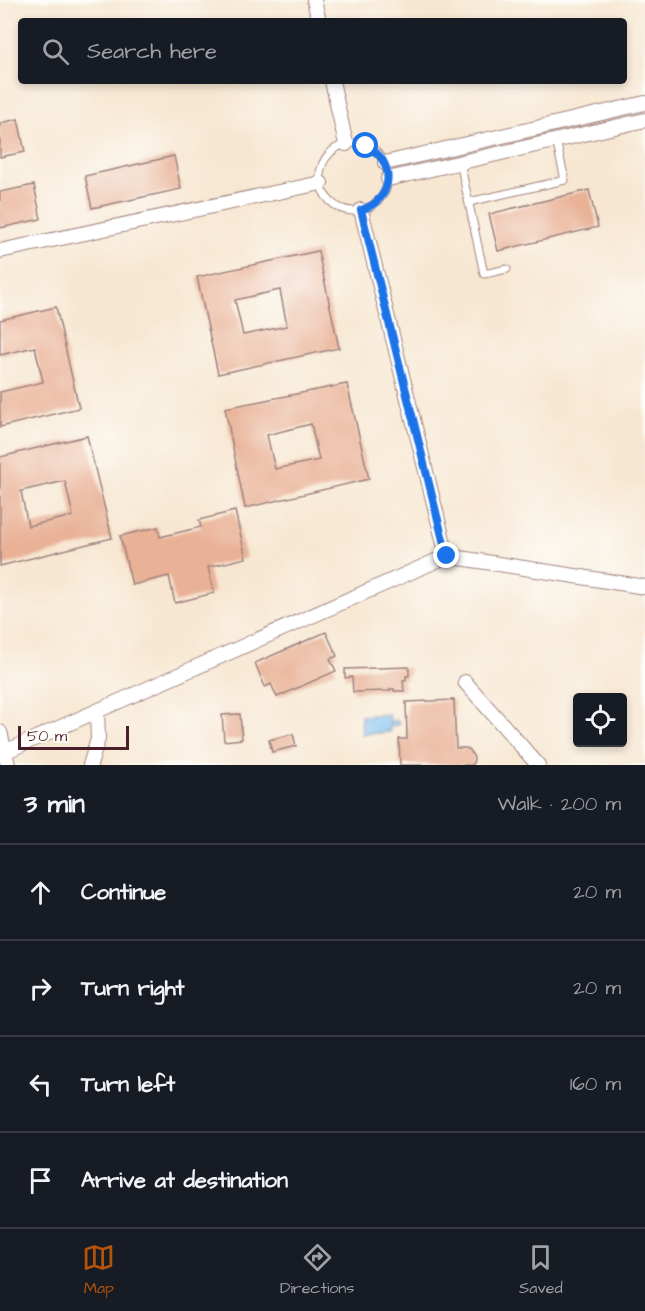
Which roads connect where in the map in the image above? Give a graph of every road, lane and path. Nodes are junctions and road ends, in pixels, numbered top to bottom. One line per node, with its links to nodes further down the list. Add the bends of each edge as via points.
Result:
1 (315, 0): 2 (street)
2 (318, 18)
3 (333, 84): 7 (street)
4 (645, 103): 9 (street)
5 (645, 120): 6 (street)
6 (556, 140): 8 (street); 12 (lane, via 565,180)
7 (346, 144): 9 (lane, via 372,148); 11 (lane, via 327,157)
8 (460, 162): 10 (street); 12 (lane)
9 (385, 163): 10 (lane)
10 (388, 179): 13 (lane, via 378,200)
11 (321, 183): 13 (lane, via 335,205); 14 (street)
12 (468, 202): 15 (lane, via 484,274)
13 (361, 210): 16 (street)
14 (0, 251)
15 (507, 269)
16 (447, 556): 17 (street); 19 (street)
17 (645, 587)
18 (465, 682): 23 (street)
19 (98, 711): 21 (street); 22 (street, via 98,739)
20 (0, 732): 21 (street)
21 (4, 757)
22 (90, 765)
23 (538, 765)

